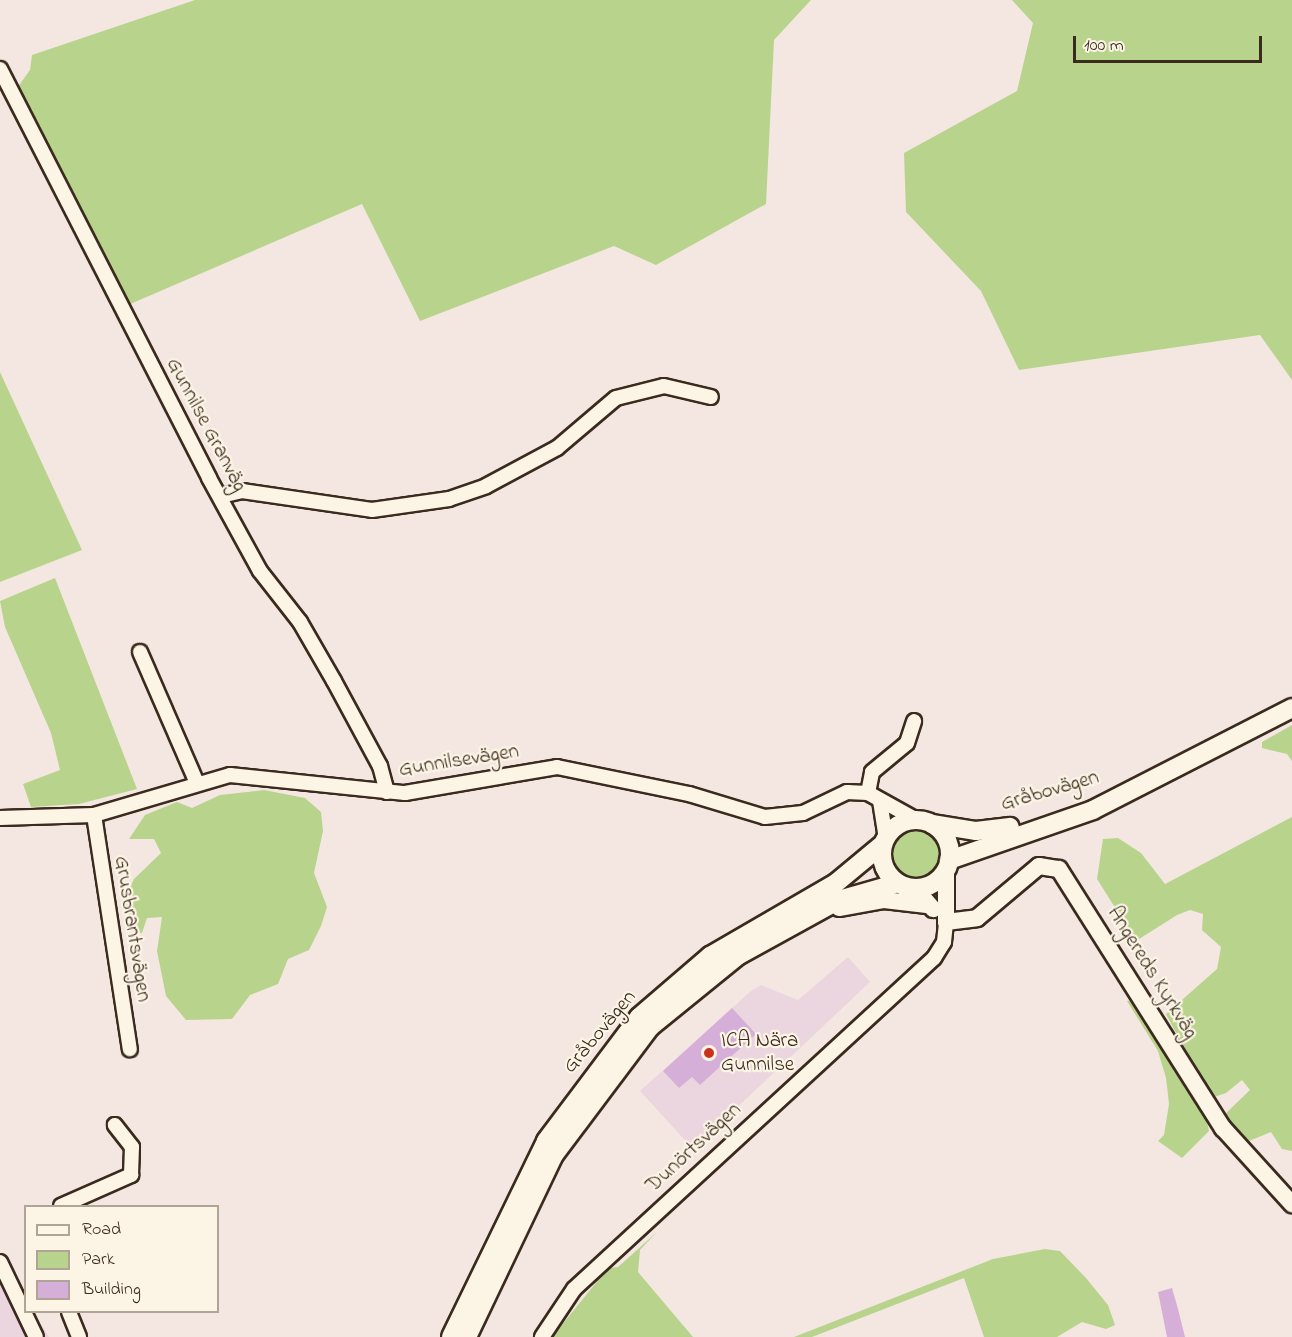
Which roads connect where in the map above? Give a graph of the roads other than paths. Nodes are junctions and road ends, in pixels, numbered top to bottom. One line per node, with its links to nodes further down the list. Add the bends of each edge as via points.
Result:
1 (0, 69): 3 (street, Gunnilse Granväg)
2 (711, 397): 3 (street, via 664,386 616,399 557,448 486,486 440,501 372,510 242,491)
3 (221, 496): 9 (street, Gunnilse Granväg, via 260,571 300,622 334,681 380,766)
4 (140, 652): 7 (street)
5 (1292, 708): 8 (main road, Gråbovägen)
6 (914, 721): 10 (street, via 907,743 872,772)
7 (196, 782): 9 (street, Gunnilsevägen, via 230,775); 12 (street, Gunnilsevägen)
8 (1143, 786): 14 (main road, Gråbovägen, via 992,831); 16 (main road, Gråbovägen, via 1093,810)
9 (387, 792): 10 (street, Gunnilsevägen, via 557,767 689,794 765,817 803,813 847,792)
10 (868, 793): 11 (street)
11 (880, 801): 14 (street); 15 (street)
12 (94, 815): 13 (street, Gunnilsevägen); 21 (street, Grusbrantsvägen)
13 (0, 818)
14 (924, 822): 15 (main road, via 899,824); 16 (main road, via 948,843)
15 (884, 841): 17 (main road, via 885,870); 29 (main road, Gråbovägen, via 836,883 710,956 639,1017 546,1141)
16 (948, 865): 17 (main road, via 936,881); 20 (street, Dunörtsvägen)
17 (907, 886): 18 (street); 19 (main road, Gråbovägen, via 869,888)
18 (927, 905): 19 (street, via 884,900); 20 (street)
19 (823, 910): 30 (main road, Gråbovägen, via 710,974 664,1012 622,1059 549,1164)
20 (945, 919): 23 (street, Angereds Kyrkväg, via 976,918 1039,866 1059,868 1223,1128); 31 (street, Dunörtsvägen, via 944,942 934,958 574,1289)
21 (130, 1049)
22 (115, 1125): 24 (street, via 132,1148 131,1175)
23 (1292, 1204)
24 (63, 1205)
25 (0, 1262): 27 (street)
26 (70, 1313): 28 (street)
27 (36, 1337)
28 (79, 1337)
29 (451, 1337)
30 (467, 1337)
31 (542, 1337)

